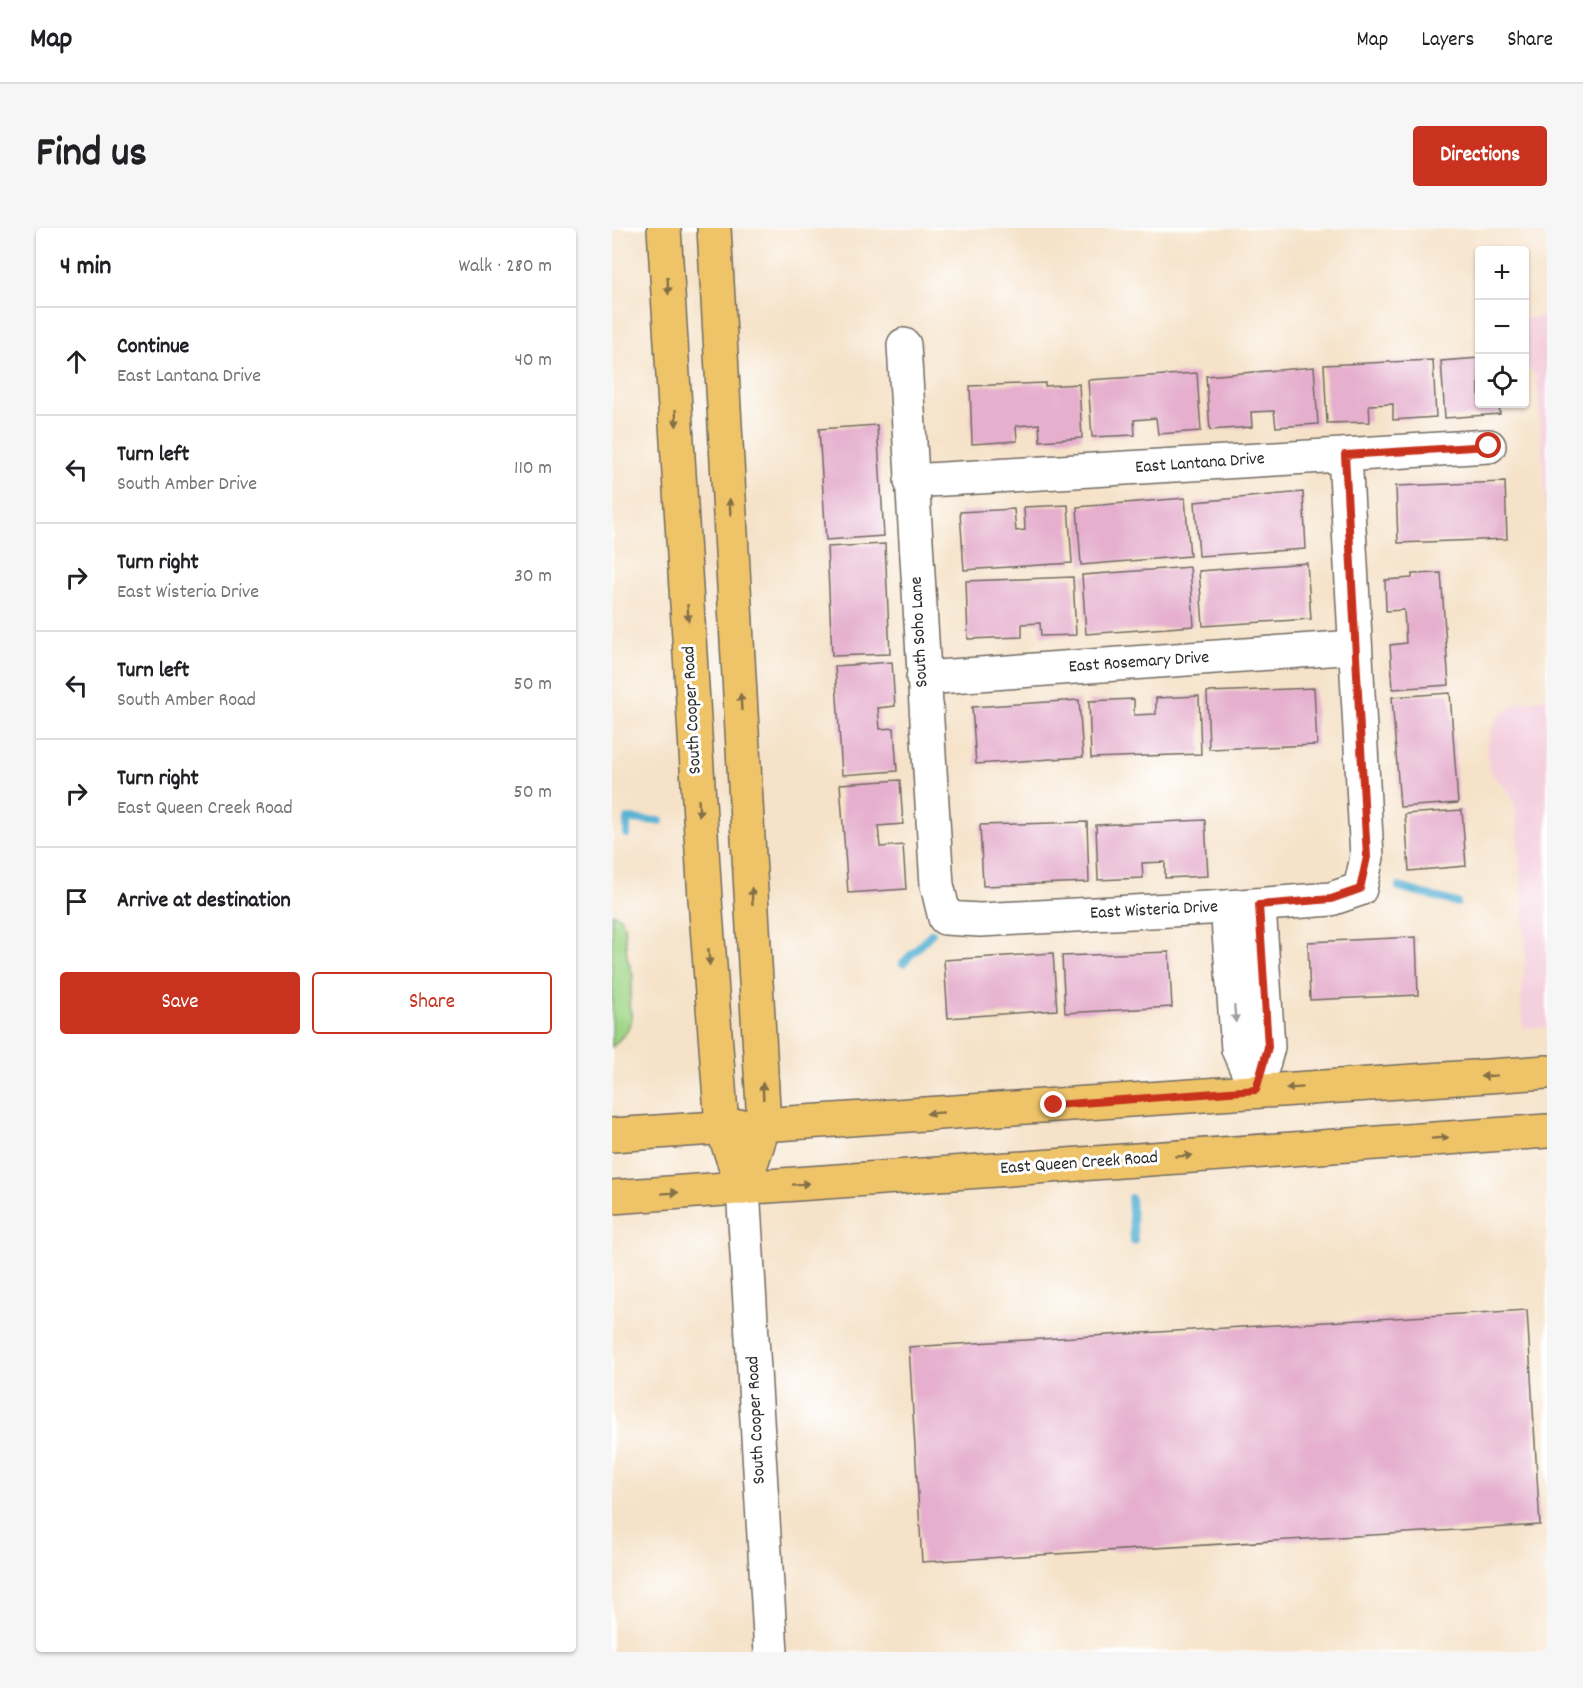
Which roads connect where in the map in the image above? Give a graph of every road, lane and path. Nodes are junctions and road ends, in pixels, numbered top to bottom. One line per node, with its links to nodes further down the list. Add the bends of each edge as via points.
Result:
1 (664, 228): 5 (main road, South Cooper Road, one-way to 5)
2 (714, 228): 4 (main road, South Cooper Road)
3 (904, 345): 8 (street, South Soho Lane)
4 (722, 356): 5 (main road); 15 (main road, South Cooper Road, one-way to 4)
5 (672, 360): 16 (main road, South Cooper Road, one-way to 16)
6 (1489, 446): 7 (street, East Lantana Drive)
7 (1345, 455): 8 (street, East Lantana Drive); 9 (street)
8 (911, 481): 10 (street, South Soho Lane)
9 (1355, 647): 10 (street, East Rosemary Drive); 11 (street, East Wisteria Drive, via 1367,857 1360,889 1331,899)
10 (923, 678): 12 (street, South Soho Lane, via 936,885)
11 (1243, 906): 12 (street, East Wisteria Drive, via 980,920); 14 (street, via 1248,978 1268,1047)
12 (945, 918)
13 (1547, 1072): 14 (main road, one-way to 14)
14 (1256, 1090): 15 (main road, one-way to 15)
15 (764, 1125): 16 (main road); 19 (main road, South Cooper Road)
16 (722, 1127): 18 (main road); 19 (main road, South Cooper Road)
17 (1547, 1131): 19 (main road, East Queen Creek Road, one-way to 17)
18 (612, 1135)
19 (743, 1188): 20 (main road, East Queen Creek Road, one-way to 19); 21 (street, South Cooper Road)
20 (612, 1197)
21 (771, 1652)

